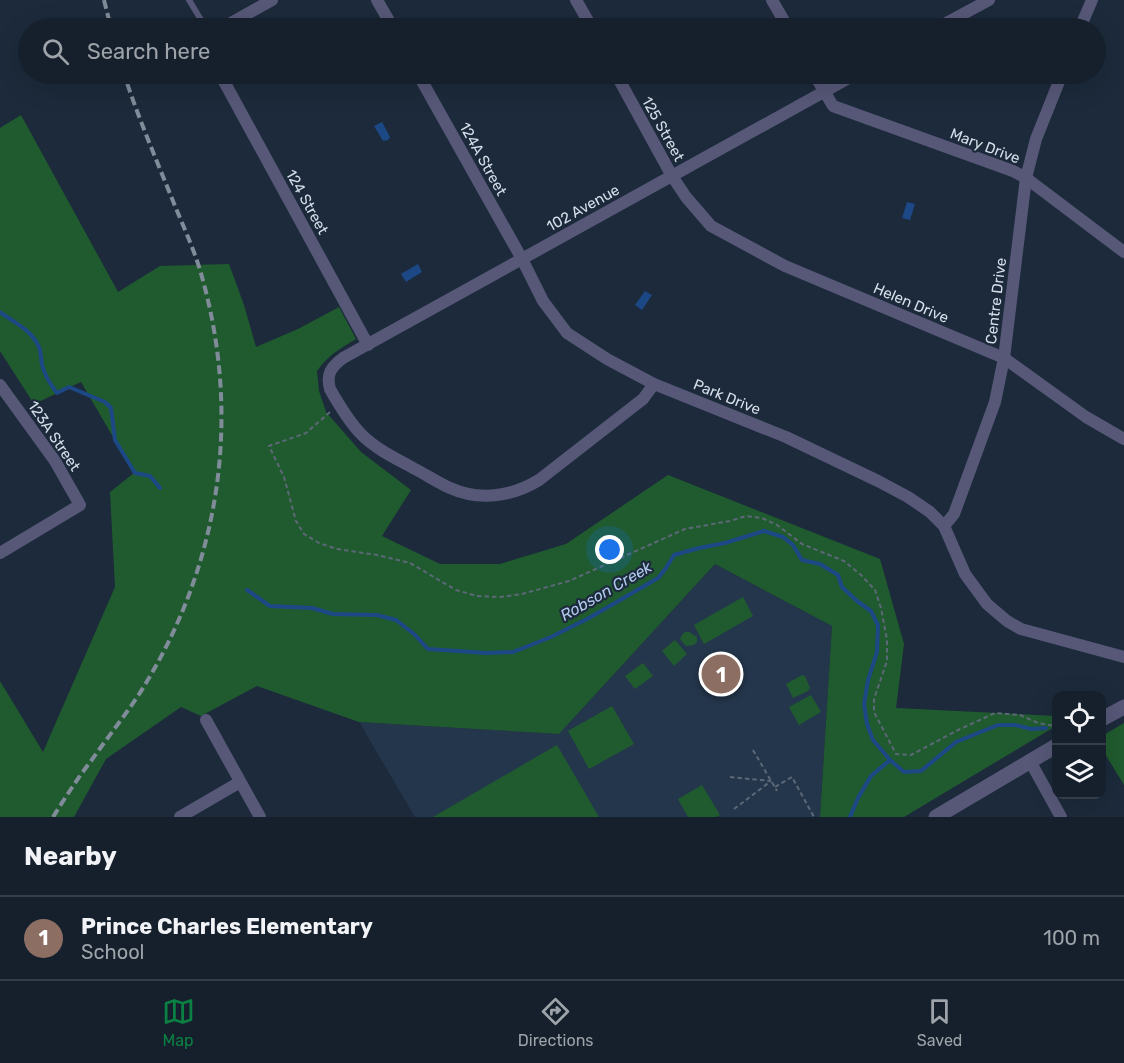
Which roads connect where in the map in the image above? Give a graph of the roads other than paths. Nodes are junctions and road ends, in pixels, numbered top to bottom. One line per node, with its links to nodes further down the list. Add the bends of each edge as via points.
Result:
1 (189, 0): 9 (lane)
2 (272, 0): 10 (street)
3 (377, 0): 11 (street)
4 (576, 0): 12 (street)
5 (772, 0): 13 (street)
6 (989, 0): 8 (street)
7 (1092, 0): 15 (street)
8 (973, 4): 14 (street)
9 (200, 18)
10 (240, 18)
11 (387, 18)
12 (586, 18)
13 (782, 18)
14 (952, 18)
15 (1084, 18)
16 (225, 84): 28 (street, 124 Street)
17 (424, 84): 27 (street, 124A Street)
18 (621, 84): 23 (street, 125 Street)
19 (820, 84): 22 (street, Mary Drive)
20 (837, 84): 22 (street, 102 Avenue)
21 (1058, 84): 24 (street, Centre Drive, via 1036,139)
22 (824, 91): 23 (street, 102 Avenue); 24 (street, Mary Drive, via 833,106)
23 (672, 176): 25 (street, 125 Street); 27 (street, 102 Avenue)
24 (1026, 178): 26 (street, Mary Drive); 29 (street, Centre Drive)
25 (686, 197): 29 (street, Helen Drive, via 711,226 785,266)
26 (1124, 252)
27 (522, 259): 28 (street, 102 Avenue); 30 (street, 124A Street, via 543,301 567,333)
28 (368, 345): 30 (street, 102 Avenue, via 333,366 328,378 330,389 357,429 398,460 449,488 479,496 512,492 539,480 643,399)
29 (1004, 358): 32 (street, Helen Drive, via 1086,417); 33 (street, Centre Drive, via 995,402 954,514)
30 (654, 384): 33 (street, Park Drive, via 786,437 878,481 914,500)
31 (0, 385): 34 (street, 123A Street, via 55,460 80,505)
32 (1124, 439)
33 (944, 526): 35 (street, Park Drive, via 972,586 1006,621 1021,629)
34 (0, 553)
35 (1124, 657)
36 (1124, 707): 37 (street)
37 (1106, 716)
38 (206, 720): 41 (street)
39 (1052, 748): 40 (street)
40 (1030, 761): 44 (street); 45 (street)
41 (240, 782): 42 (street); 43 (street)
42 (180, 817)
43 (260, 817)
44 (936, 817)
45 (1061, 817)

